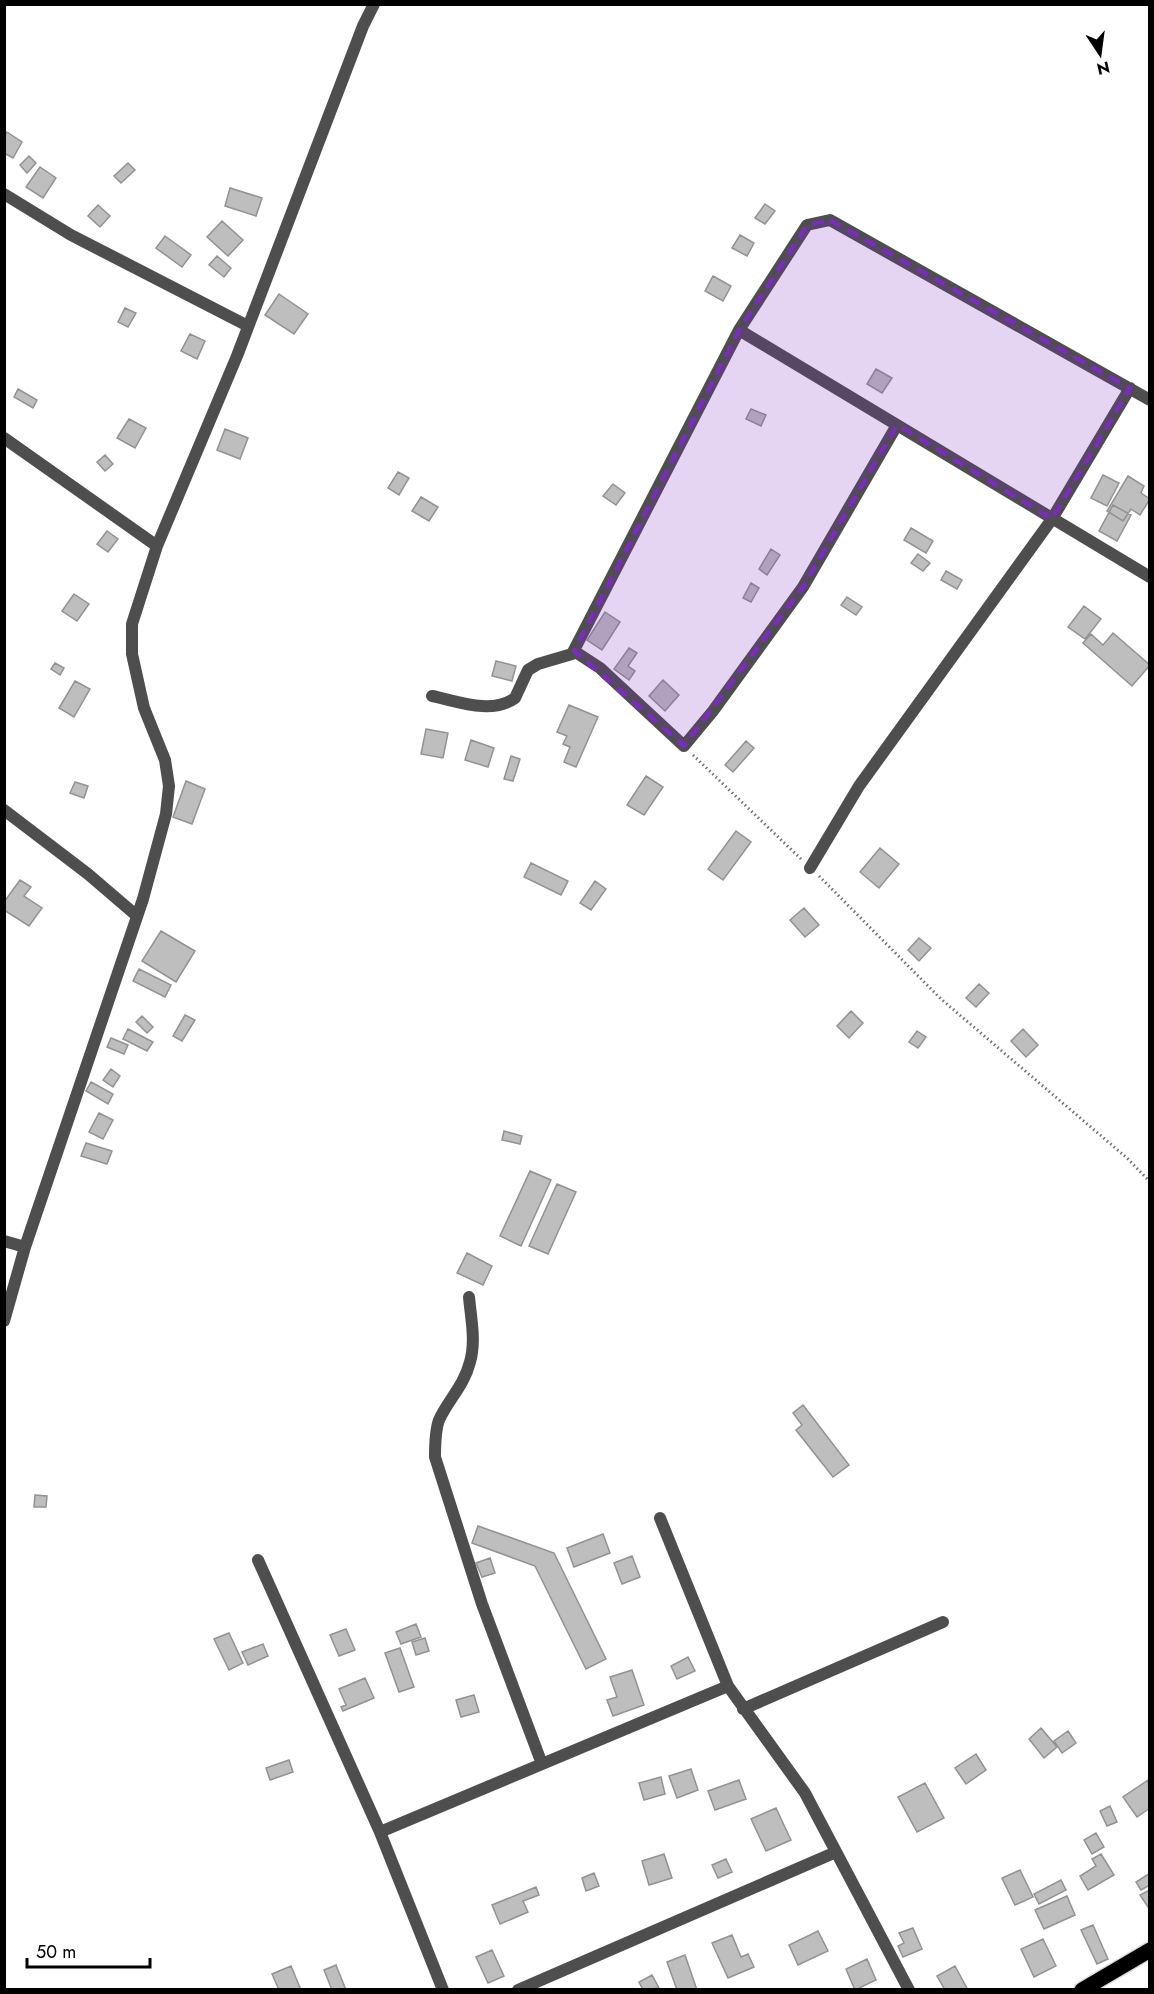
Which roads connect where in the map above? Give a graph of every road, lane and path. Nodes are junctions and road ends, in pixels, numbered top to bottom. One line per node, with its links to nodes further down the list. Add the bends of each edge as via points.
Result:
1 (374, 4): 3 (street)
2 (4, 194): 3 (street, via 71,235)
3 (248, 327): 10 (street)
4 (739, 330): 5 (street, via 807,225 830,220); 7 (street); 12 (street)
5 (1130, 388): 6 (street); 9 (street)
6 (1149, 400)
7 (897, 425): 9 (street); 14 (street, via 803,587)
8 (4, 438): 10 (street)
9 (1052, 519): 11 (street); 16 (street, via 859,786)
10 (157, 546): 17 (street, via 132,624 132,654 144,708 165,760 169,786 166,814)
11 (1149, 577)
12 (574, 651): 13 (street, via 528,670 515,698 502,704 483,706); 14 (street, via 600,668)
13 (432, 696)
14 (684, 746): 16 (path)
15 (4, 810): 17 (street)
16 (810, 867): 18 (path, via 941,999 1127,1158)
17 (137, 916): 20 (street)
18 (1149, 1182)
19 (4, 1241): 20 (street)
20 (25, 1247): 22 (street)
21 (469, 1297): 28 (street, via 474,1339 470,1362 458,1391 439,1420 435,1457 482,1604)
22 (4, 1322)
23 (660, 1518): 26 (street)
24 (258, 1560): 29 (street)
25 (943, 1622): 27 (street)
26 (728, 1686): 27 (street); 28 (street)
27 (743, 1709): 30 (street, via 805,1793)
28 (542, 1764): 29 (street)
29 (380, 1832): 32 (street)
30 (836, 1852): 33 (street); 34 (street)
31 (1149, 1950): 35 (main road)
32 (443, 1989)
33 (518, 1989)
34 (909, 1989)
35 (1082, 1989)

